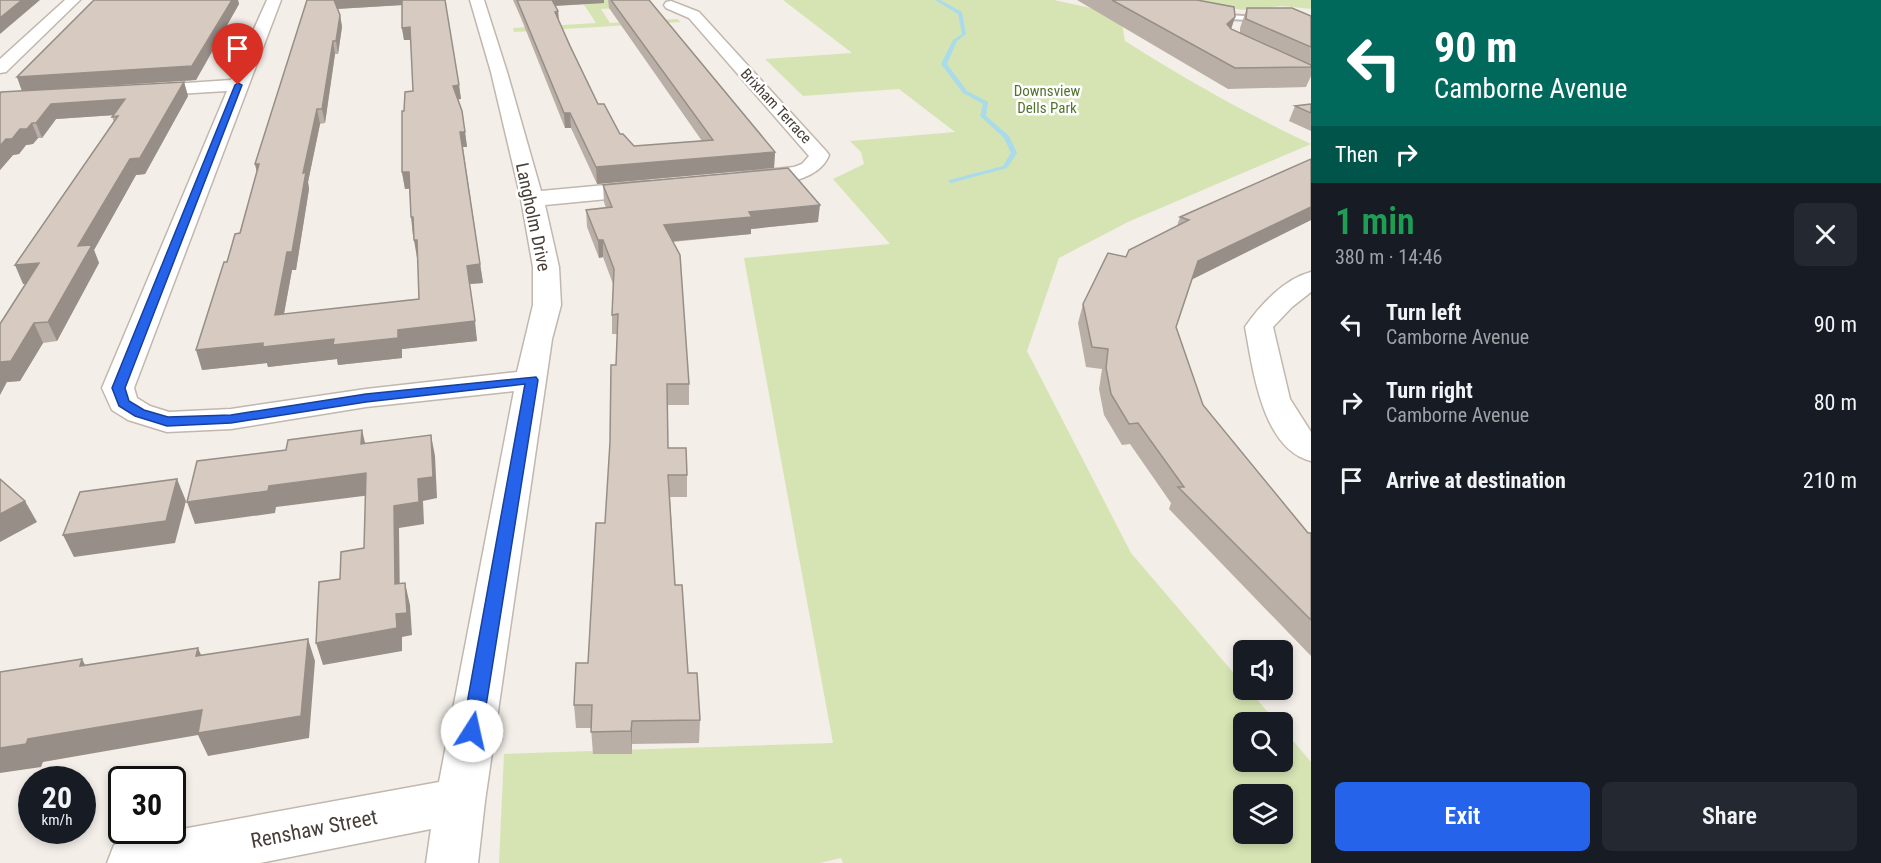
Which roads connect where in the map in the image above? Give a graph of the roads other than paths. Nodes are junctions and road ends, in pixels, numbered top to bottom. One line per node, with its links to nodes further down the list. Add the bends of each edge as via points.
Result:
1 (74, 0): 9 (street)
2 (274, 0): 10 (street)
3 (477, 0): 14 (street, Langholm Drive)
4 (671, 5): 12 (street, Brixham Terrace, via 694,15 819,154 811,169 793,175)
5 (1203, 14): 6 (lane)
6 (1233, 17): 7 (lane); 8 (lane)
7 (1311, 22)
8 (1234, 27)
9 (0, 68)
10 (238, 85): 11 (street); 16 (street, via 118,388 123,403 167,422 231,419 366,398)
11 (131, 92)
12 (722, 181)
13 (674, 186): 14 (street)
14 (532, 200): 16 (street, Langholm Drive, via 546,267 546,305)
15 (1311, 280): 17 (street, via 1291,292 1259,327 1274,399 1294,434)
16 (532, 380): 18 (street, Langholm Drive)
17 (1311, 451)
18 (460, 801): 19 (street, Renshaw Street); 20 (street, Langholm Drive)
19 (133, 863)
20 (452, 863)

